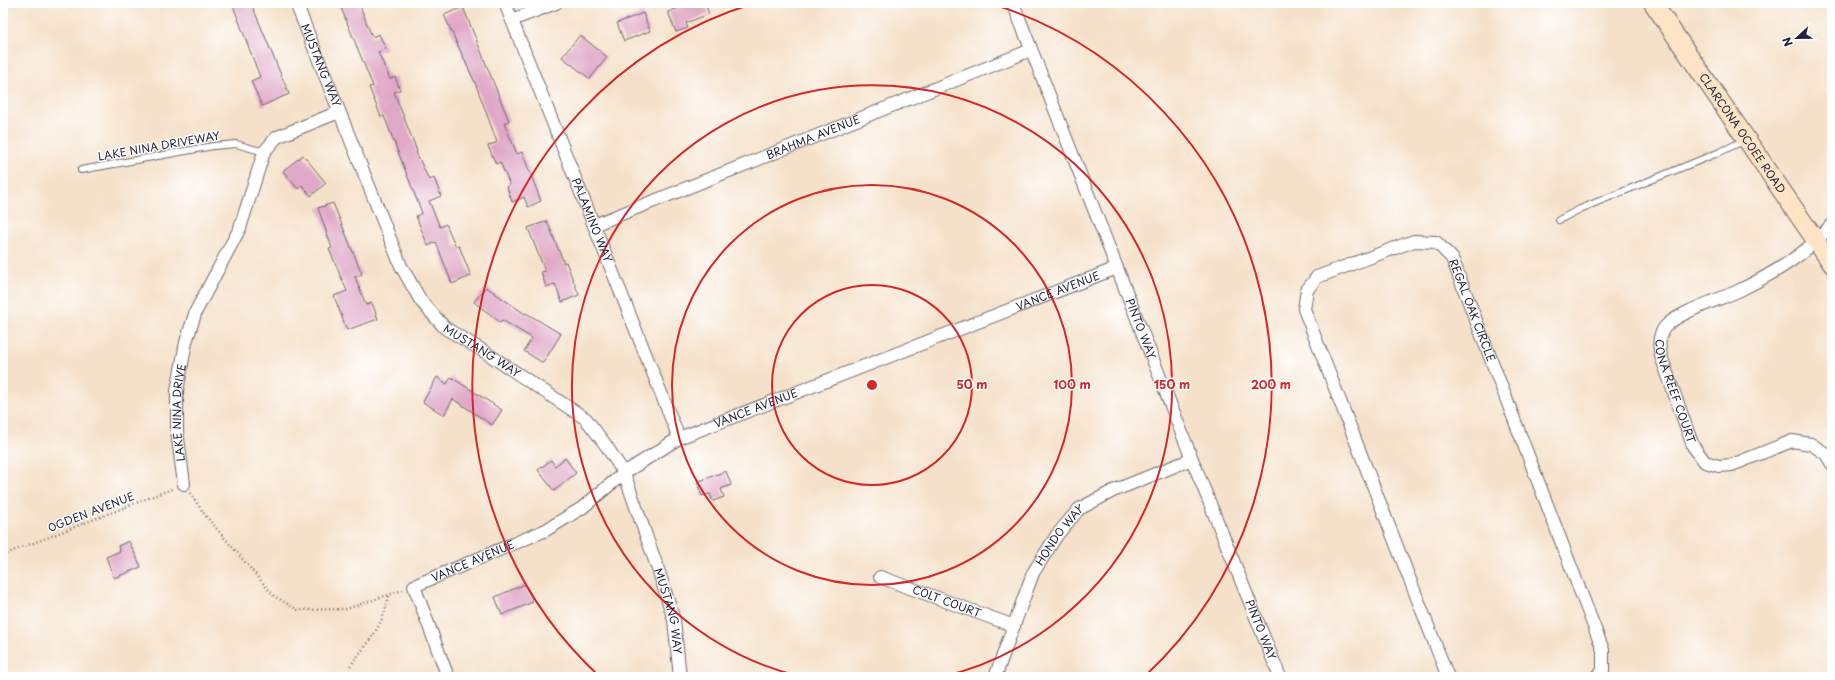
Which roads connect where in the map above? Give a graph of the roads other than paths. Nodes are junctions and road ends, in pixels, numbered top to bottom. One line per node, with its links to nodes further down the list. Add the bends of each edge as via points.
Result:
1 (296, 3): 8 (street, MUSTANG WAY)
2 (505, 3): 6 (street, PALAMINO WAY)
3 (556, 3): 6 (street)
4 (1013, 3): 7 (street, PINTO WAY)
5 (1653, 3): 9 (main road, CLARCONA OCOEE ROAD)
6 (512, 20): 14 (street, PALAMINO WAY)
7 (1031, 50): 14 (street, BRAHMA AVENUE); 17 (street, PINTO WAY)
8 (339, 112): 10 (street, LAKE NINA DRIVE, via 277,137); 21 (street, MUSTANG WAY, via 402,266 421,302 444,328 485,352 586,420)
9 (1746, 139): 12 (lane); 15 (main road, CLARCONA OCOEE ROAD)
10 (264, 152): 11 (lane, LAKE NINA DRIVEWAY, via 236,144 213,146); 22 (street, LAKE NINA DRIVE, via 240,228 196,311 186,342 177,391 177,431)
11 (81, 170)
12 (1559, 220)
13 (1832, 224): 15 (street, CONA REEF COURT)
14 (594, 225): 18 (street, PALAMINO WAY)
15 (1824, 239): 16 (main road, CLARCONA OCOEE ROAD); 20 (street, CONA REEF COURT, via 1780,268 1738,291 1674,319 1664,328 1659,343 1661,356 1693,446 1705,462 1719,466 1732,465 1792,441 1811,444 1826,454)
16 (1832, 264)
17 (1117, 268): 18 (street, VANCE AVENUE); 19 (street, PINTO WAY)
18 (680, 438): 21 (street, VANCE AVENUE)
19 (1192, 459): 24 (street, HONDO WAY, via 1113,491 1079,509 1057,535 1033,573); 28 (street, PINTO WAY)
20 (1832, 464)
21 (624, 473): 25 (street, VANCE AVENUE, via 582,508 546,530 414,586); 26 (street, MUSTANG WAY, via 674,620)
22 (184, 484)
23 (880, 577): 24 (street, COLT COURT)
24 (1014, 626): 27 (street, HONDO WAY)
25 (448, 677)
26 (680, 677)
27 (995, 677)
28 (1280, 677)
29 (1448, 677): 30 (street, REGAL OAK CIRCLE, via 1304,308 1307,290 1318,277 1414,240 1436,242 1452,258 1603,650 1603,670)
30 (1596, 677)

